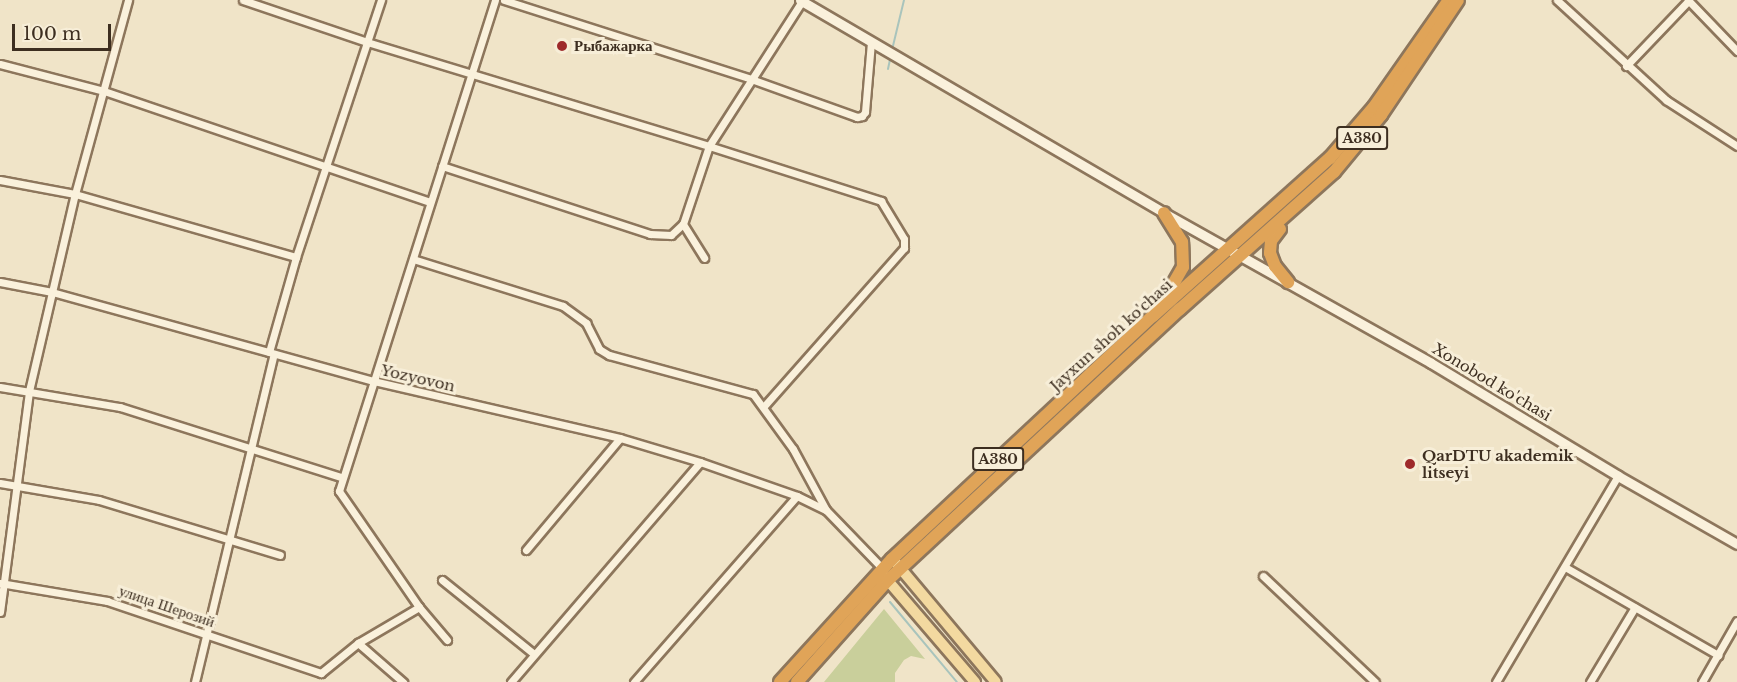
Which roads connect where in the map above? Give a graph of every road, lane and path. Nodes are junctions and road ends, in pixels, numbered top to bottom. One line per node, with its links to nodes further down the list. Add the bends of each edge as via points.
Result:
1 (128, 0): 18 (street)
2 (243, 0): 11 (street)
3 (381, 0): 11 (street)
4 (495, 0): 16 (street)
5 (504, 0): 17 (street)
6 (1449, 0): 29 (highway, Jayxun shoh ko'chasi / A380, via 1374,107 1330,158)
7 (1458, 0): 26 (highway, Jayxun shoh ko'chasi / A380, via 1382,114 1334,172)
8 (1557, 0): 15 (street)
9 (1688, 0): 13 (street); 15 (street)
10 (801, 1): 12 (main road, Xonobod ko'chasi); 17 (street)
11 (367, 42): 16 (street); 21 (street)
12 (872, 42): 17 (street, via 862,116); 27 (main road, Xonobod ko'chasi)
13 (1737, 51)
14 (0, 64): 18 (street)
15 (1626, 66): 20 (street, via 1685,115)
16 (473, 75): 19 (street); 22 (street)
17 (751, 79): 19 (street)
18 (104, 91): 21 (street); 24 (street)
19 (709, 146): 28 (street); 42 (street, via 881,201 904,239 904,248)
20 (1737, 146)
21 (327, 165): 25 (street); 31 (street)
22 (442, 165): 25 (street); 28 (street, via 650,234 671,235)
23 (0, 180): 24 (street)
24 (75, 194): 31 (street); 36 (street)
25 (430, 202): 33 (street)
26 (1302, 202): 30 (highway, Jayxun shoh ko'chasi / A380); 35 (highway, via 1271,241 1270,254)
27 (1164, 213): 29 (main road, Xonobod ko'chasi); 37 (highway, via 1182,242 1183,267)
28 (683, 224): 32 (street)
29 (1229, 249): 30 (main road, Xonobod ko'chasi); 37 (highway, Jayxun shoh ko'chasi / A380)
30 (1242, 256): 35 (main road, Xonobod ko'chasi); 56 (highway, Jayxun shoh ko'chasi / A380)
31 (296, 257): 38 (street)
32 (704, 258)
33 (413, 259): 39 (street); 42 (street, via 564,306 585,323 599,349 609,356 753,394)
34 (0, 282): 36 (street, Yozyovon)
35 (1288, 282): 46 (main road, Xonobod ko'chasi)
36 (52, 292): 38 (street, Yozyovon); 41 (street)
37 (1153, 316): 56 (highway, Jayxun shoh ko'chasi / A380)
38 (271, 353): 39 (street, Yozyovon); 44 (street)
39 (373, 381): 43 (street, Yozyovon); 47 (street)
40 (0, 387): 41 (street)
41 (29, 391): 44 (street, via 120,407); 49 (street)
42 (764, 406): 51 (street)
43 (620, 438): 45 (street, Yozyovon); 54 (street)
44 (250, 447): 47 (street); 52 (street)
45 (700, 462): 50 (street, Yozyovon); 69 (street)
46 (1618, 476): 53 (main road, Xonobod ko'chasi); 57 (street)
47 (341, 477): 62 (street, via 341,497)
48 (0, 483): 49 (street)
49 (17, 485): 52 (street, via 99,500); 61 (street)
50 (797, 496): 51 (street, Yozyovon); 74 (street)
51 (826, 510): 58 (street)
52 (229, 539): 55 (street); 66 (street)
53 (1737, 544)
54 (526, 550)
55 (280, 555)
56 (896, 564): 58 (highway, Jayxun shoh ko'chasi / A380); 78 (main road)
57 (1565, 567): 63 (street); 80 (street)
58 (883, 573): 75 (highway, Jayxun shoh ko'chasi / A380); 76 (highway, Jayxun shoh ko'chasi / A380); 77 (main road)
59 (1263, 576): 79 (street)
60 (442, 580): 69 (street)
61 (2, 583): 64 (street); 66 (street, улица Шерозий, via 107,601)
62 (419, 607): 67 (street); 68 (street)
63 (1635, 607): 70 (street); 81 (street)
64 (0, 612)
65 (1737, 621): 70 (street)
66 (206, 634): 68 (street, улица Шерозий, via 321,673); 71 (street)
67 (447, 640)
68 (358, 643): 72 (street)
69 (534, 654): 73 (street)
70 (1718, 655): 82 (street)
71 (195, 682)
72 (403, 682)
73 (511, 682)
74 (634, 682)
75 (780, 682)
76 (797, 682)
77 (975, 682)
78 (996, 682)
79 (1375, 682)
80 (1496, 682)
81 (1590, 682)
82 (1702, 682)

